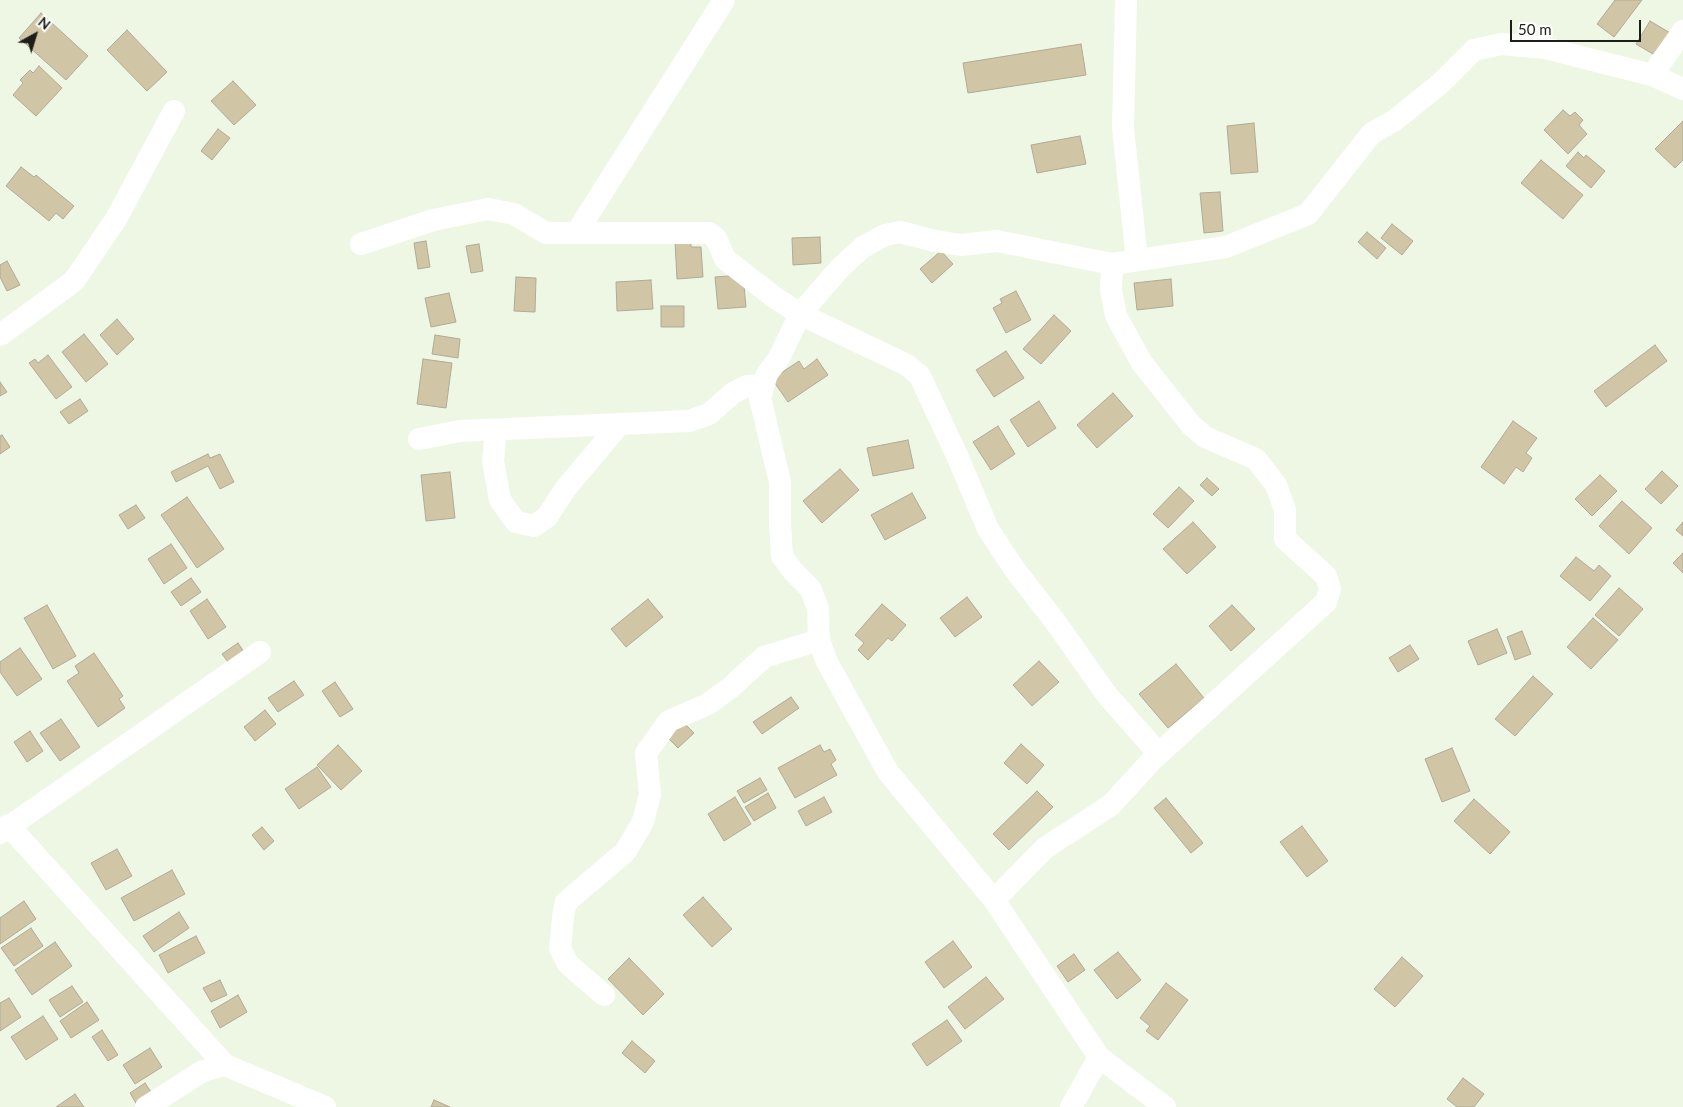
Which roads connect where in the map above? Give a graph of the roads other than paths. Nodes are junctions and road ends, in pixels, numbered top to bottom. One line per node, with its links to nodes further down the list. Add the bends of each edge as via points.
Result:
1 (724, 0): 7 (street)
2 (1126, 0): 9 (street, via 1123,128)
3 (1683, 31): 4 (street)
4 (1652, 75): 5 (street); 9 (street, via 1545,48 1501,44 1474,50 1441,83 1395,120 1370,134 1308,214 1226,247)
5 (1683, 89)
6 (174, 111): 12 (street, via 116,219 74,280)
7 (577, 232): 8 (street, via 546,233 514,214 488,210 433,220); 11 (street, via 641,235 709,233 716,238 725,259)
8 (361, 244)
9 (1137, 260): 10 (street)
10 (1112, 264): 11 (street, via 998,242 960,245 900,232 885,235 863,247); 19 (street, via 1111,290 1116,316 1142,363 1191,426 1205,437 1256,459 1276,485 1285,510 1285,539 1326,576 1330,589 1326,602)
11 (800, 314): 13 (street); 19 (street, via 907,365 920,376 988,529 1107,695)
12 (0, 335)
13 (762, 385): 14 (street, via 747,386 733,393 709,414 689,421); 17 (street, via 760,398 780,482 782,556 810,588 818,608)
14 (619, 425): 15 (street); 15 (street, via 546,517 534,526 516,522 500,500 493,461)
15 (496, 430): 16 (street, via 460,431)
16 (419, 439)
17 (819, 640): 21 (street, via 827,662 888,772); 22 (street, via 764,657 708,704 669,721 646,753 650,796 643,822 624,852 566,902 563,917 560,948 568,964)
18 (260, 652): 20 (street)
19 (1159, 754): 21 (street, via 1111,805 1045,848)
20 (4, 829): 24 (street)
21 (994, 900): 23 (street)
22 (604, 995)
23 (1099, 1058): 27 (street); 28 (street)
24 (225, 1065): 25 (street, via 203,1071); 26 (street)
25 (146, 1107)
26 (325, 1107)
27 (1071, 1107)
28 (1165, 1107)

